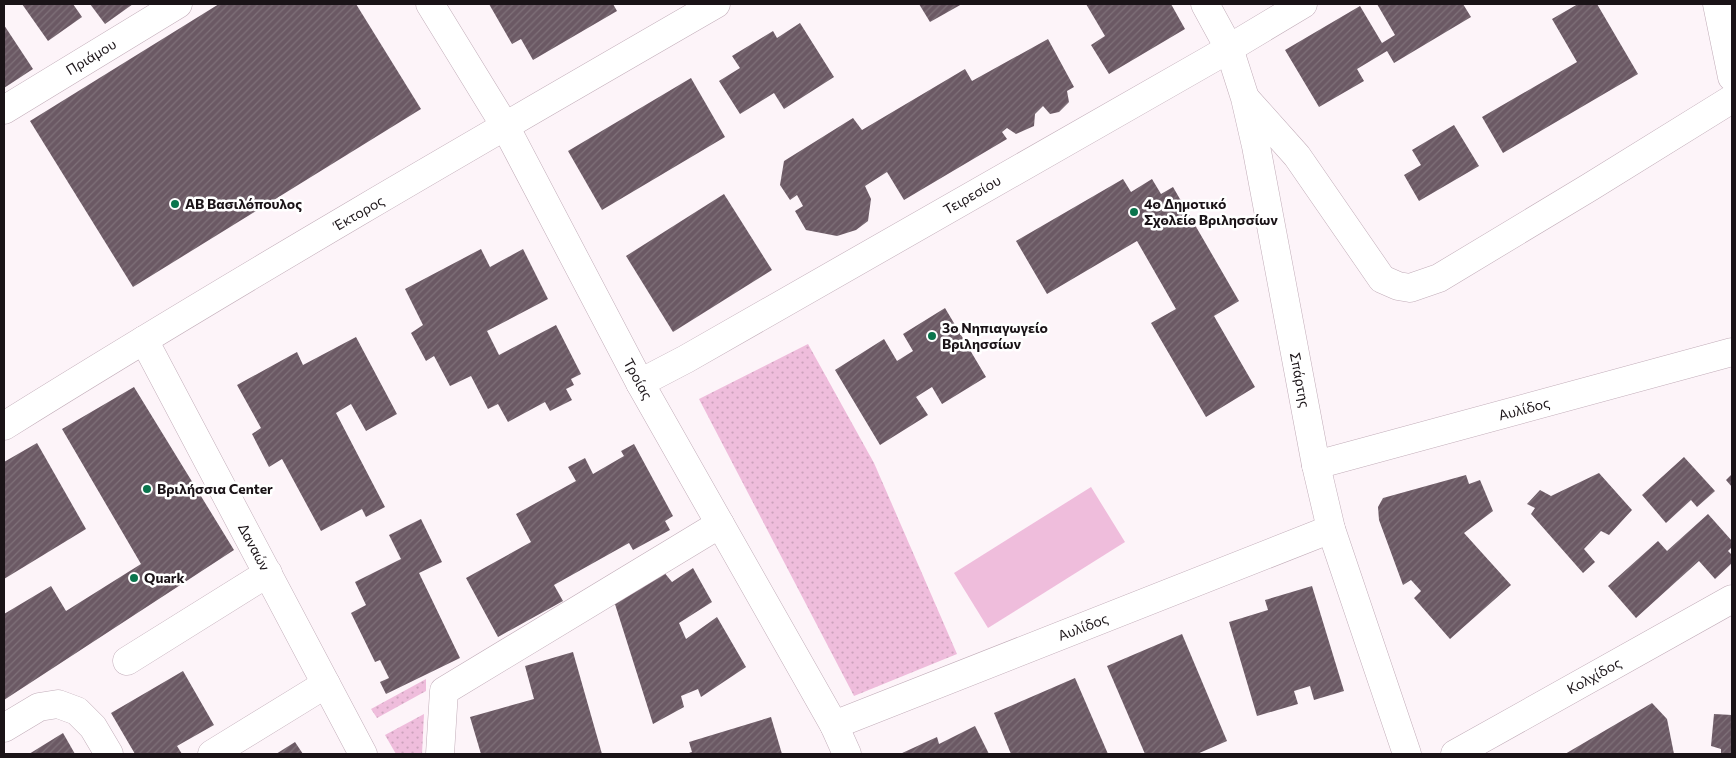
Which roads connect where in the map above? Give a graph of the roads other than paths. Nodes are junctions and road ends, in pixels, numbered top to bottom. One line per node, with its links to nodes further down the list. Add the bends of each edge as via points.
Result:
1 (178, 4): 11 (street, Πριάμου)
2 (430, 4): 12 (street, Τροίας)
3 (716, 4): 12 (street, Έκτορος)
4 (1205, 4): 7 (street, Σπάρτης)
5 (1302, 4): 7 (street, Τειρεσίου)
6 (1718, 4): 8 (street)
7 (1229, 48): 9 (street, Σπάρτης); 15 (street, Τειρεσίου)
8 (1732, 77)
9 (1245, 98): 10 (street, via 1298,156 1382,279 1410,288 1439,278); 17 (street, Σπάρτης)
10 (1732, 99)
11 (4, 110)
12 (504, 126): 13 (street, Έκτορος); 15 (street, Τροίας)
13 (144, 340): 16 (street, Έκτορος); 20 (street, Δαναών)
14 (1732, 352): 17 (street, Αυλίδος)
15 (640, 383): 18 (street, Τροίας)
16 (4, 426)
17 (1316, 465): 19 (street, Σπάρτης)
18 (720, 524): 24 (street, Τροίας); 29 (street, via 444,691)
19 (1331, 529): 24 (street, Αυλίδος); 31 (street, Σπάρτης)
20 (268, 573): 22 (street); 23 (street, Δαναών)
21 (1732, 599): 32 (street, Κολχίδος)
22 (128, 661)
23 (326, 684): 27 (street, via 263,712); 28 (street, Δαναών)
24 (834, 725): 30 (street, Τροίας)
25 (4, 728): 26 (street, via 39,707 58,704 78,711 93,727)
26 (109, 754)
27 (212, 754)
28 (363, 754)
29 (440, 754)
30 (847, 754)
31 (1407, 754)
32 (1456, 754)

